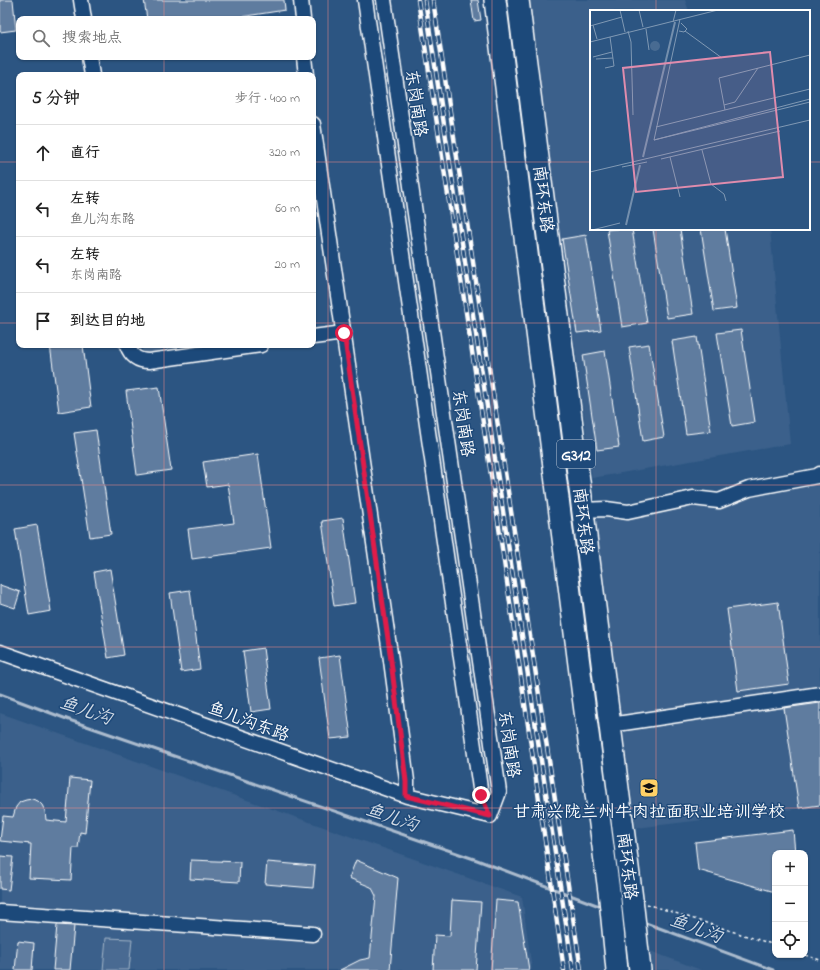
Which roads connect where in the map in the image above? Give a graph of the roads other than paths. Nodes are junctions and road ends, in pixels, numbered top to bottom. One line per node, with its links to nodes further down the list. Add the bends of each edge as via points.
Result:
1 (81, 0): 7 (street)
2 (301, 0): 8 (street)
3 (365, 0): 26 (street, via 481,795)
4 (384, 0): 26 (street, 东岗南路, via 499,792)
5 (495, 0): 15 (highway, 南环东路 / G312)
6 (518, 0): 14 (highway, 南环东路 / G312)
7 (84, 16)
8 (303, 16)
9 (90, 60): 11 (street)
10 (304, 60): 12 (street)
11 (92, 72)
12 (306, 72)
13 (316, 144): 16 (street)
14 (548, 231): 15 (highway); 21 (highway, 南环东路 / G312)
15 (524, 234): 29 (highway, 南环东路 / G312)
16 (344, 333): 17 (street); 25 (street, via 390,653)
17 (316, 338)
18 (128, 348): 19 (street, via 132,356 149,361)
19 (236, 348)
20 (820, 474): 21 (street, via 749,489 719,501 693,498 628,512)
21 (583, 510): 24 (highway, 南环东路 / G312)
22 (0, 652): 25 (street, 鱼儿沟东路)
23 (820, 694): 24 (street)
24 (610, 725): 30 (highway, 南环东路 / G312)
25 (406, 796): 26 (street, 鱼儿沟东路)
26 (490, 816)
27 (0, 912): 28 (street)
28 (313, 934)
29 (617, 970)
30 (640, 970)

